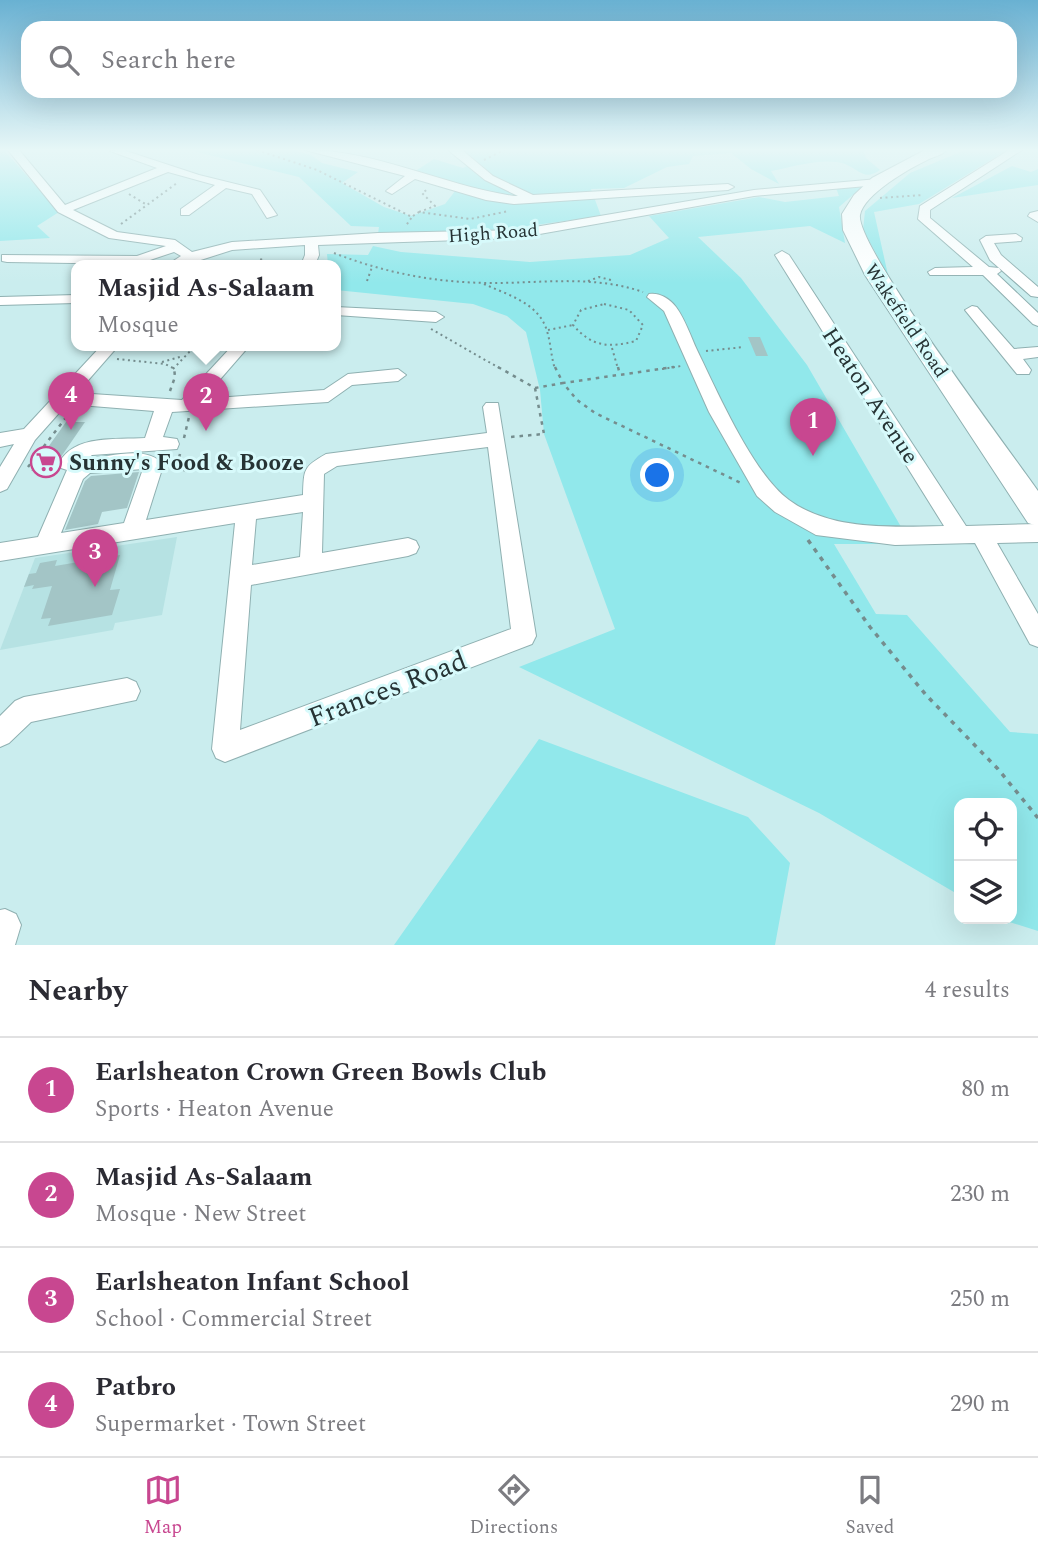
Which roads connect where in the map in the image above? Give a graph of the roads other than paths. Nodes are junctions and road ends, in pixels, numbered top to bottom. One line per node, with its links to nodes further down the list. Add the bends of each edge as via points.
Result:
1 (50, 194): 12 (street)
2 (106, 194): 12 (street)
3 (210, 194): 13 (street)
4 (258, 194): 14 (street)
5 (476, 194): 8 (street, via 514,200)
6 (524, 194): 7 (street)
7 (581, 194)
8 (586, 194)
9 (750, 194): 16 (street, High Road, via 517,234)
10 (871, 194): 51 (highway, Wakefield Road, via 851,214 852,230 875,275)
11 (948, 194): 25 (street, via 924,209 924,219)
12 (64, 210): 17 (street, via 117,236)
13 (185, 212)
14 (271, 215)
15 (1016, 238): 23 (street, via 986,240 995,257)
16 (311, 244): 19 (street, High Road, via 294,238); 22 (street)
17 (177, 247): 19 (street); 20 (street, via 138,260)
18 (782, 256): 54 (street, Heaton Avenue)
19 (190, 257): 21 (street, High Road)
20 (7, 258)
21 (184, 260)
22 (309, 260)
23 (1011, 270): 25 (street); 26 (street)
24 (935, 272): 25 (street)
25 (987, 272): 32 (street)
26 (1036, 293)
27 (654, 297): 54 (street, via 670,309 718,412 770,495 789,511 816,526 895,536)
28 (71, 299): 29 (street)
29 (0, 301)
30 (972, 310): 37 (street)
31 (341, 312): 33 (street)
32 (1038, 321)
33 (432, 322)
34 (106, 351): 40 (street)
35 (236, 351): 41 (street)
36 (1038, 352): 37 (street)
37 (1011, 355): 38 (street)
38 (1023, 370)
39 (398, 375): 41 (lane, via 348,380 328,396)
40 (66, 405): 42 (street); 44 (street)
41 (186, 405): 42 (street)
42 (165, 406): 47 (street, via 161,444 88,448)
43 (492, 407): 45 (street, Frances Road)
44 (29, 436): 46 (street); 48 (street)
45 (497, 439): 49 (street, via 333,459 314,470); 59 (street, Frances Road, via 524,636 225,749)
46 (0, 440)
47 (68, 463)
48 (0, 484)
49 (312, 502): 50 (street); 58 (street)
50 (246, 514): 52 (street); 59 (street, Frances Road)
51 (1038, 514)
52 (132, 532): 55 (street); 55 (street, via 153,466 146,461 86,466 75,474)
53 (1038, 533): 54 (street)
54 (971, 534): 60 (street, Heaton Avenue)
55 (45, 545): 57 (street)
56 (408, 547): 58 (street)
57 (0, 552)
58 (311, 564): 59 (street)
59 (241, 577)
60 (1038, 636)
61 (127, 691): 62 (street, via 24,710)
62 (0, 734)
63 (0, 926): 64 (street, via 5,925)
64 (0, 943)

